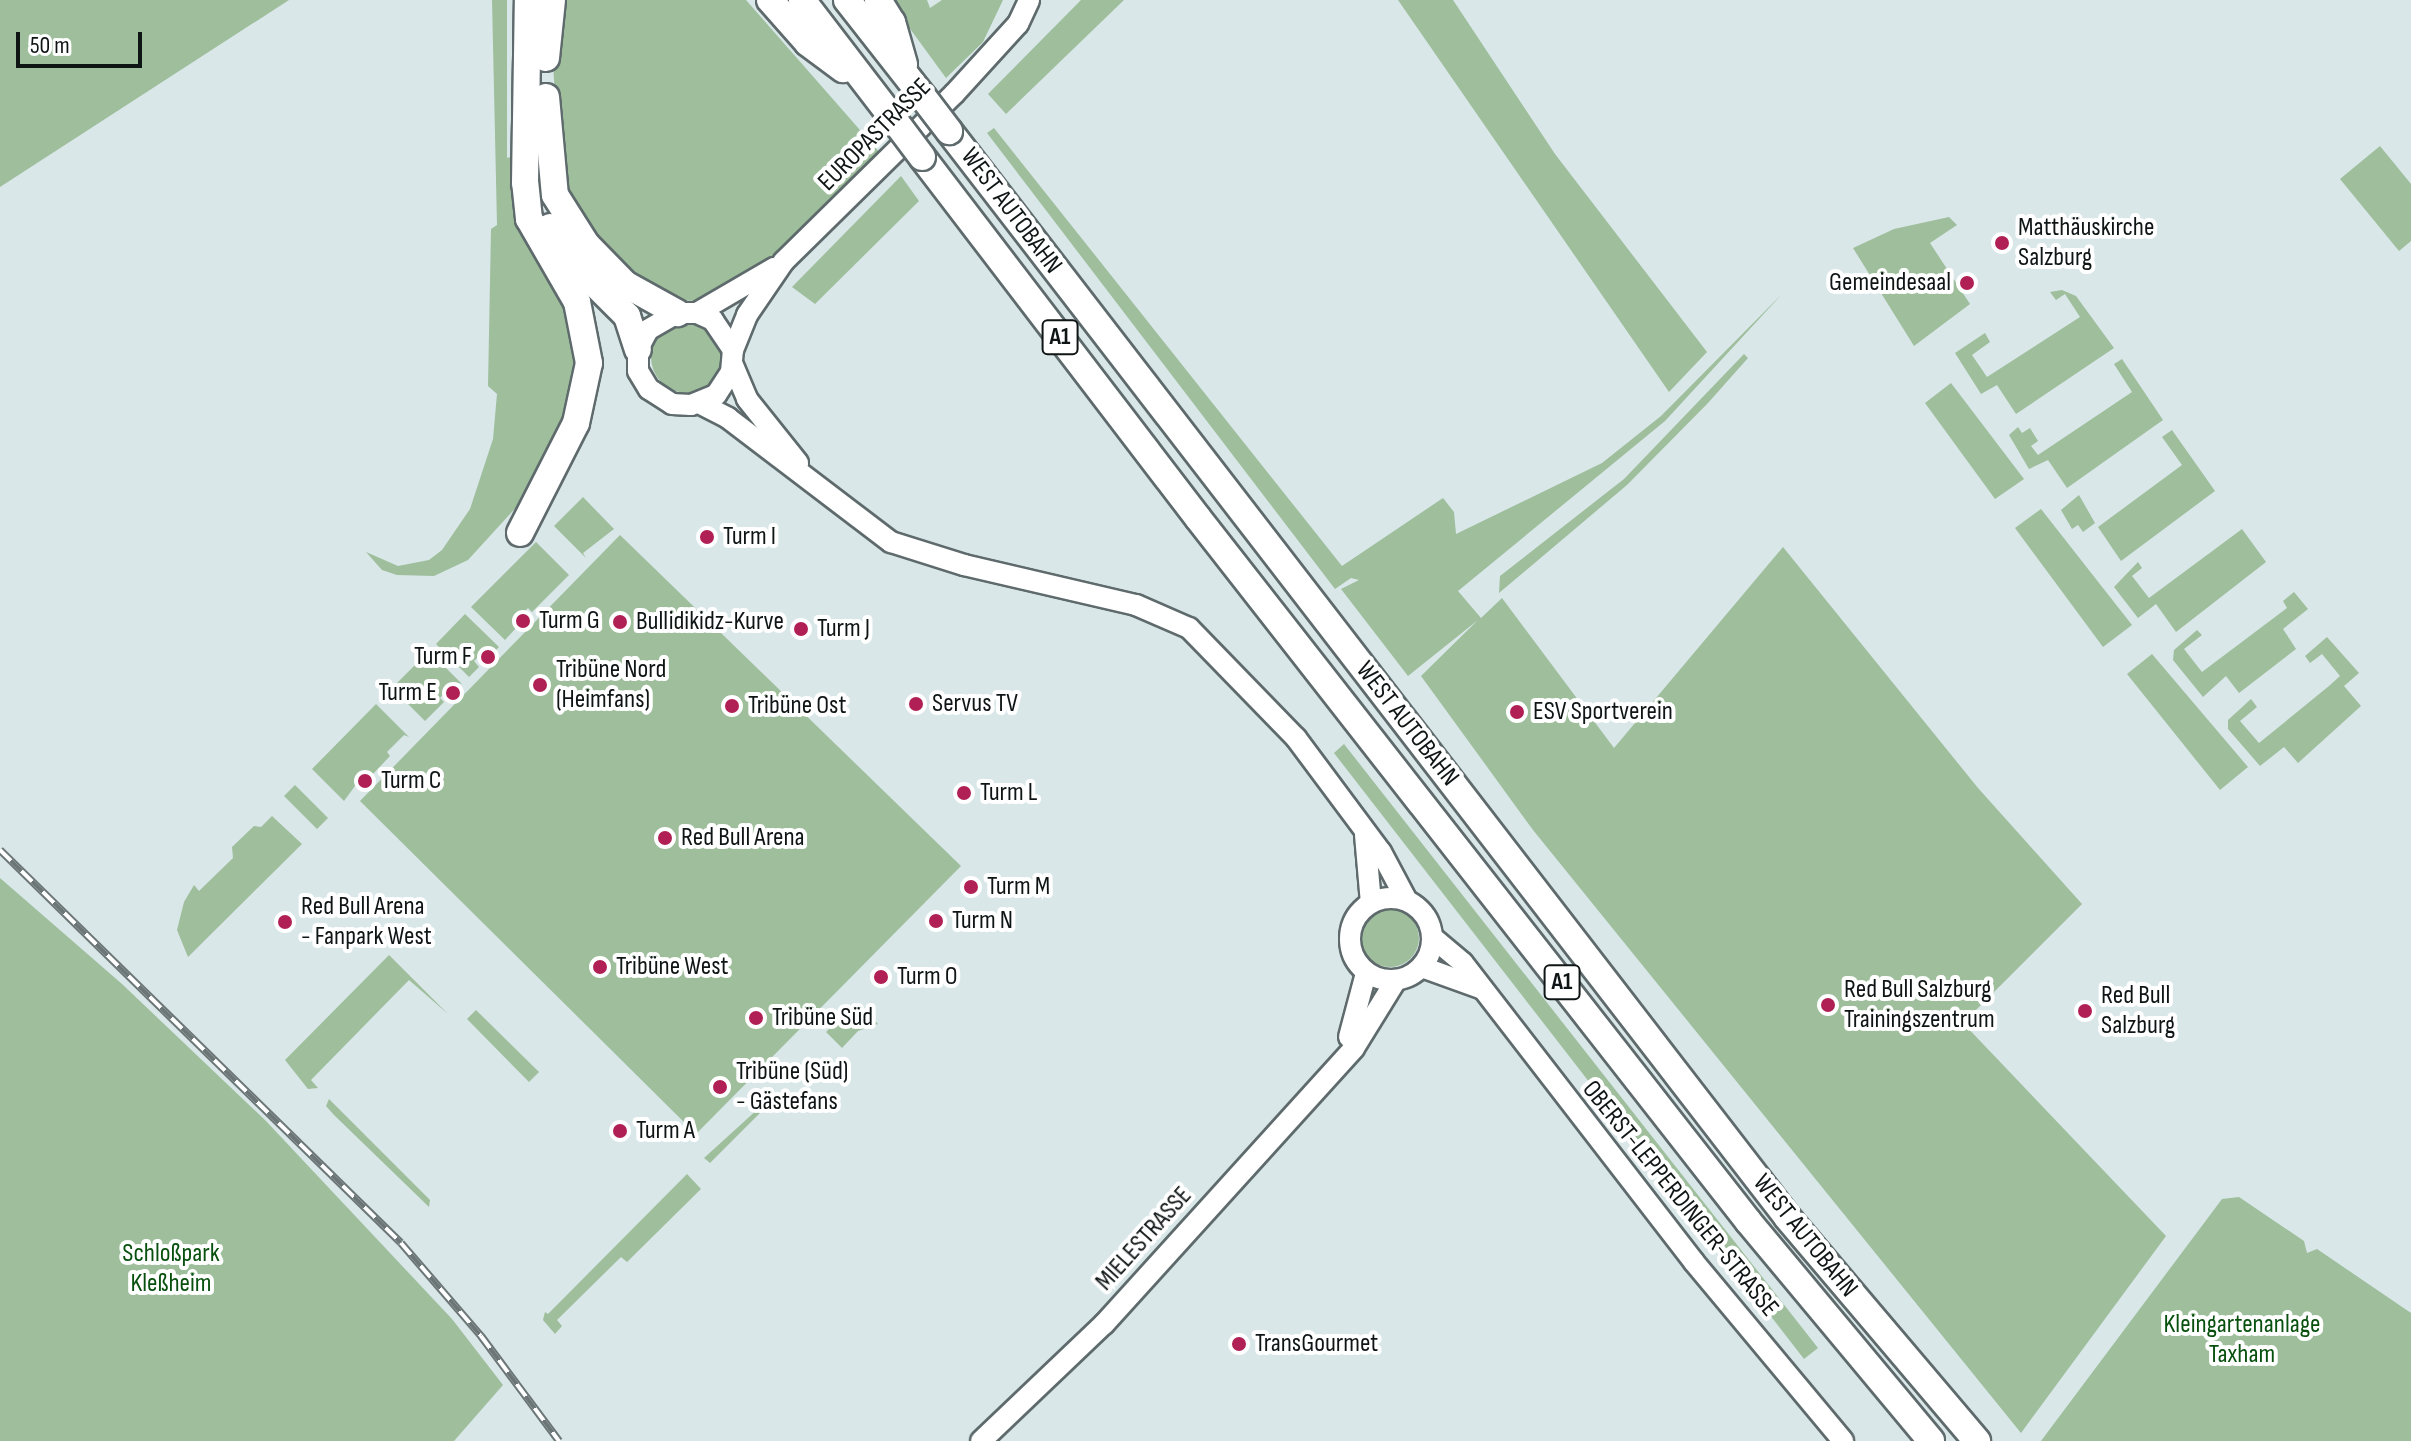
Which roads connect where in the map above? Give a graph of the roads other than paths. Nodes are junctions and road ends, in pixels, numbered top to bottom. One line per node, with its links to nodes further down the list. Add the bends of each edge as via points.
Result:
1 (528, 0): 12 (highway)
2 (552, 0): 14 (highway, via 546,46 555,195 586,244 625,284)
3 (770, 0): 10 (highway, via 808,43)
4 (802, 0): 10 (highway, WEST AUTOBAHN / A1)
5 (847, 0): 11 (highway, WEST AUTOBAHN / A1)
6 (878, 0): 11 (highway, via 892,22)
7 (1013, 0): 9 (street, EUROPASTRASSE)
8 (1029, 0): 9 (street, EUROPASTRASSE)
9 (999, 44): 13 (street, EUROPASTRASSE)
10 (868, 87): 31 (highway, WEST AUTOBAHN / A1, bridge, via 1683,1137)
11 (916, 88): 32 (highway, WEST AUTOBAHN / A1, bridge, via 1787,1217)
12 (529, 159): 15 (highway, via 541,213 559,243 627,316); 19 (highway, via 529,219 577,302 589,363 571,436)
13 (784, 261): 14 (street, EUROPASTRASSE); 16 (street, EUROPASTRASSE, via 747,315)
14 (687, 313): 15 (street, EUROPASTRASSE, via 654,323); 16 (street, via 720,327)
15 (638, 349): 17 (street, via 638,371 655,396 681,405)
16 (732, 356): 17 (street, EUROPASTRASSE, via 722,389); 18 (street, OBERST-LEPPERDINGER-STRASSE, via 756,413)
17 (699, 403): 18 (street, OBERST-LEPPERDINGER-STRASSE, via 728,418)
18 (823, 494): 20 (street, OBERST-LEPPERDINGER-STRASSE, via 868,528 917,553 1166,616 1215,650 1267,704 1315,760)
19 (520, 533)
20 (1364, 831): 21 (street, OBERST-LEPPERDINGER-STRASSE); 22 (street, OBERST-LEPPERDINGER-STRASSE)
21 (1407, 901): 22 (street); 23 (street, OBERST-LEPPERDINGER-STRASSE, via 1425,916)
22 (1371, 903): 25 (street, via 1356,917 1349,937 1353,957)
23 (1432, 937): 24 (street); 27 (street, OBERST-LEPPERDINGER-STRASSE, via 1463,963)
24 (1422, 967): 26 (street); 27 (street)
25 (1366, 973): 26 (street); 28 (street, MIELESTRASSE, via 1355,1025)
26 (1396, 980): 28 (street, MIELESTRASSE, via 1354,1048)
27 (1480, 988): 30 (street, OBERST-LEPPERDINGER-STRASSE, via 1694,1262)
28 (1337, 1062): 29 (street, MIELESTRASSE, via 1104,1324)
29 (981, 1441)
30 (1843, 1441)
31 (1931, 1441)
32 (1977, 1441)

